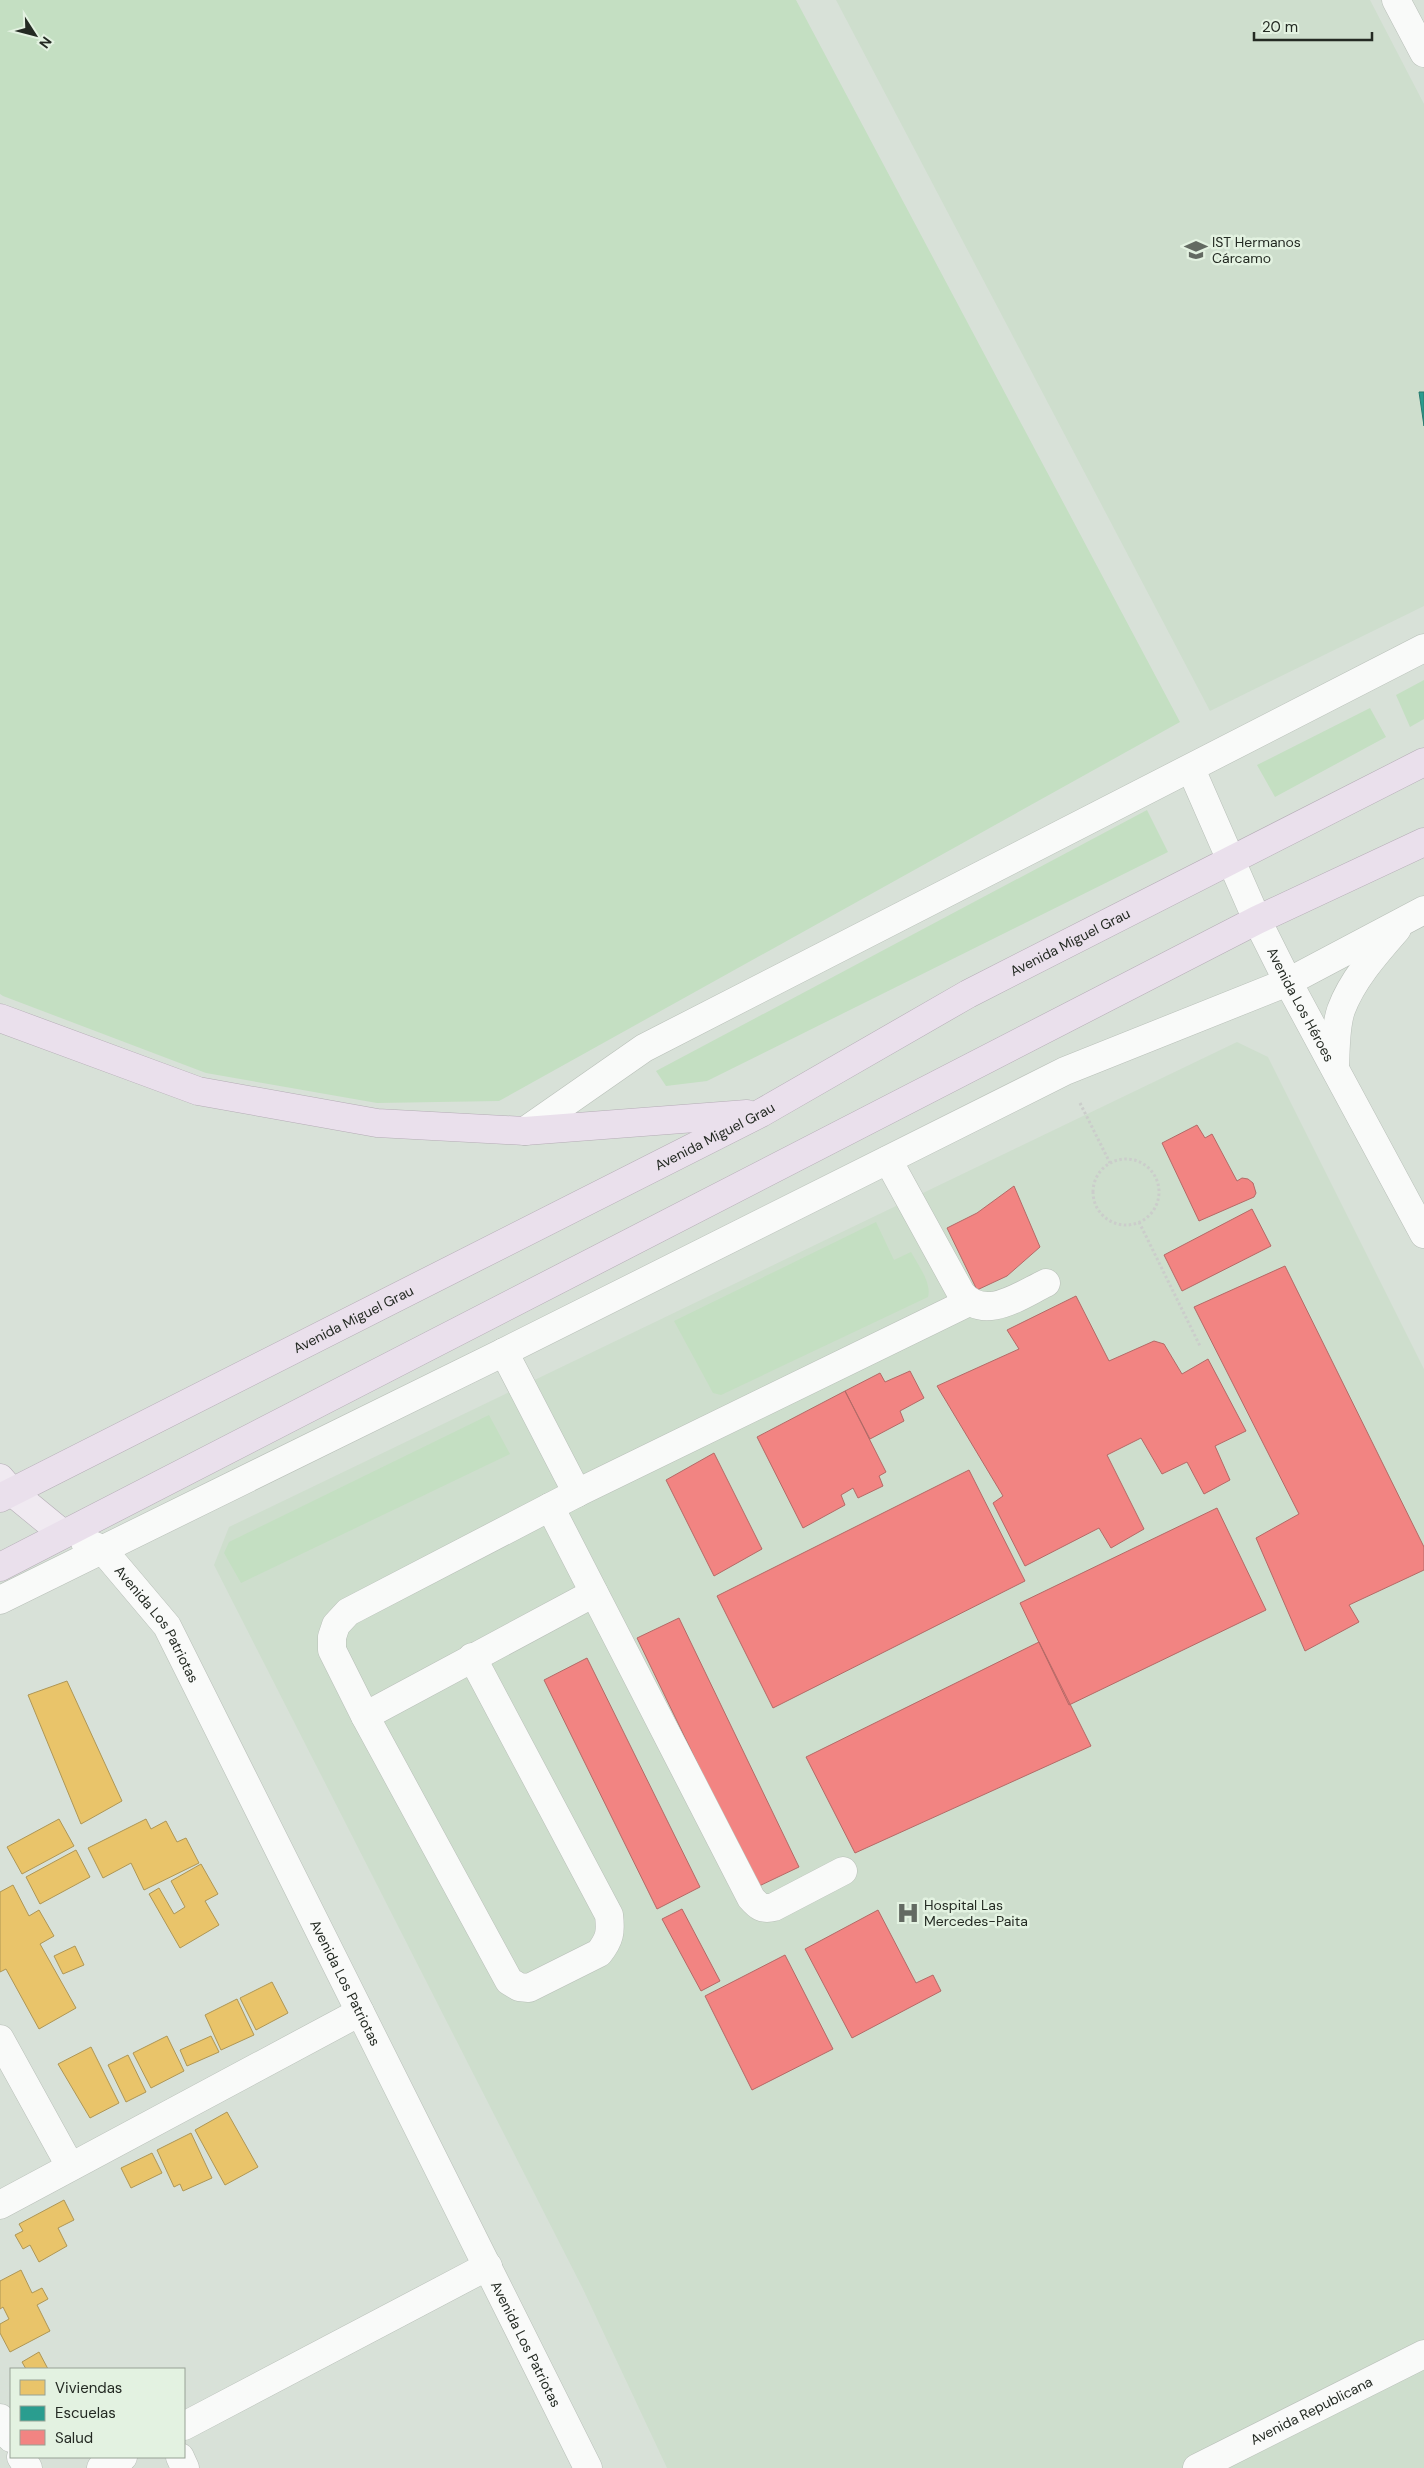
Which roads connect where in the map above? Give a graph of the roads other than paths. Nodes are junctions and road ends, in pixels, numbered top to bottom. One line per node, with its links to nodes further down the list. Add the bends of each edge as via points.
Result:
1 (1396, 0): 2 (street)
2 (1422, 46)
3 (1424, 648): 5 (street)
4 (1424, 762): 7 (highway, Avenida Miguel Grau)
5 (1191, 769): 7 (street, Avenida Los Héroes); 14 (street, via 644,1048)
6 (1424, 842): 9 (highway)
7 (1232, 858): 9 (street, Avenida Los Héroes); 13 (highway, Avenida Miguel Grau, via 968,994)
8 (1414, 915): 10 (street); 12 (street, via 1380,948 1341,1010)
9 (1257, 920): 10 (street, Avenida Los Héroes); 23 (highway)
10 (1288, 982): 12 (street, Avenida Los Héroes); 15 (street, via 1065,1071)
11 (0, 1018): 14 (highway, via 198,1091 377,1123)
12 (1335, 1070): 16 (street, Avenida Los Héroes)
13 (761, 1113): 14 (highway); 20 (highway, Avenida Miguel Grau)
14 (525, 1131)
15 (888, 1160): 18 (street); 19 (street)
16 (1424, 1234)
17 (1046, 1283): 18 (street, via 1004,1303 979,1306)
18 (969, 1302): 21 (street)
19 (504, 1352): 21 (street); 24 (street)
20 (3, 1493): 23 (main road)
21 (577, 1493): 22 (street)
22 (550, 1507): 26 (street); 29 (street, via 348,1612 336,1625 332,1650)
23 (62, 1534): 24 (street, Avenida Los Patriotas); 25 (highway)
24 (102, 1549): 27 (street); 31 (street, Avenida Los Patriotas, via 167,1626)
25 (0, 1567)
26 (594, 1593): 28 (street); 30 (street, via 757,1906 774,1907)
27 (0, 1600)
28 (472, 1657): 29 (street); 29 (street, via 609,1915 611,1932 599,1953 529,1988 519,1987 509,1980)
29 (366, 1716)
30 (843, 1871)
31 (360, 2012): 33 (street); 35 (street, Avenida Los Patriotas)
32 (1, 2041): 33 (street)
33 (70, 2166): 34 (street)
34 (0, 2205)
35 (488, 2266): 38 (street); 42 (street, Avenida Los Patriotas)
36 (1424, 2354): 43 (street, Avenida Republicana)
37 (0, 2418): 39 (street)
38 (185, 2425)
39 (10, 2436)
40 (121, 2458): 41 (street)
41 (101, 2468)
42 (588, 2468)
43 (1197, 2468)

